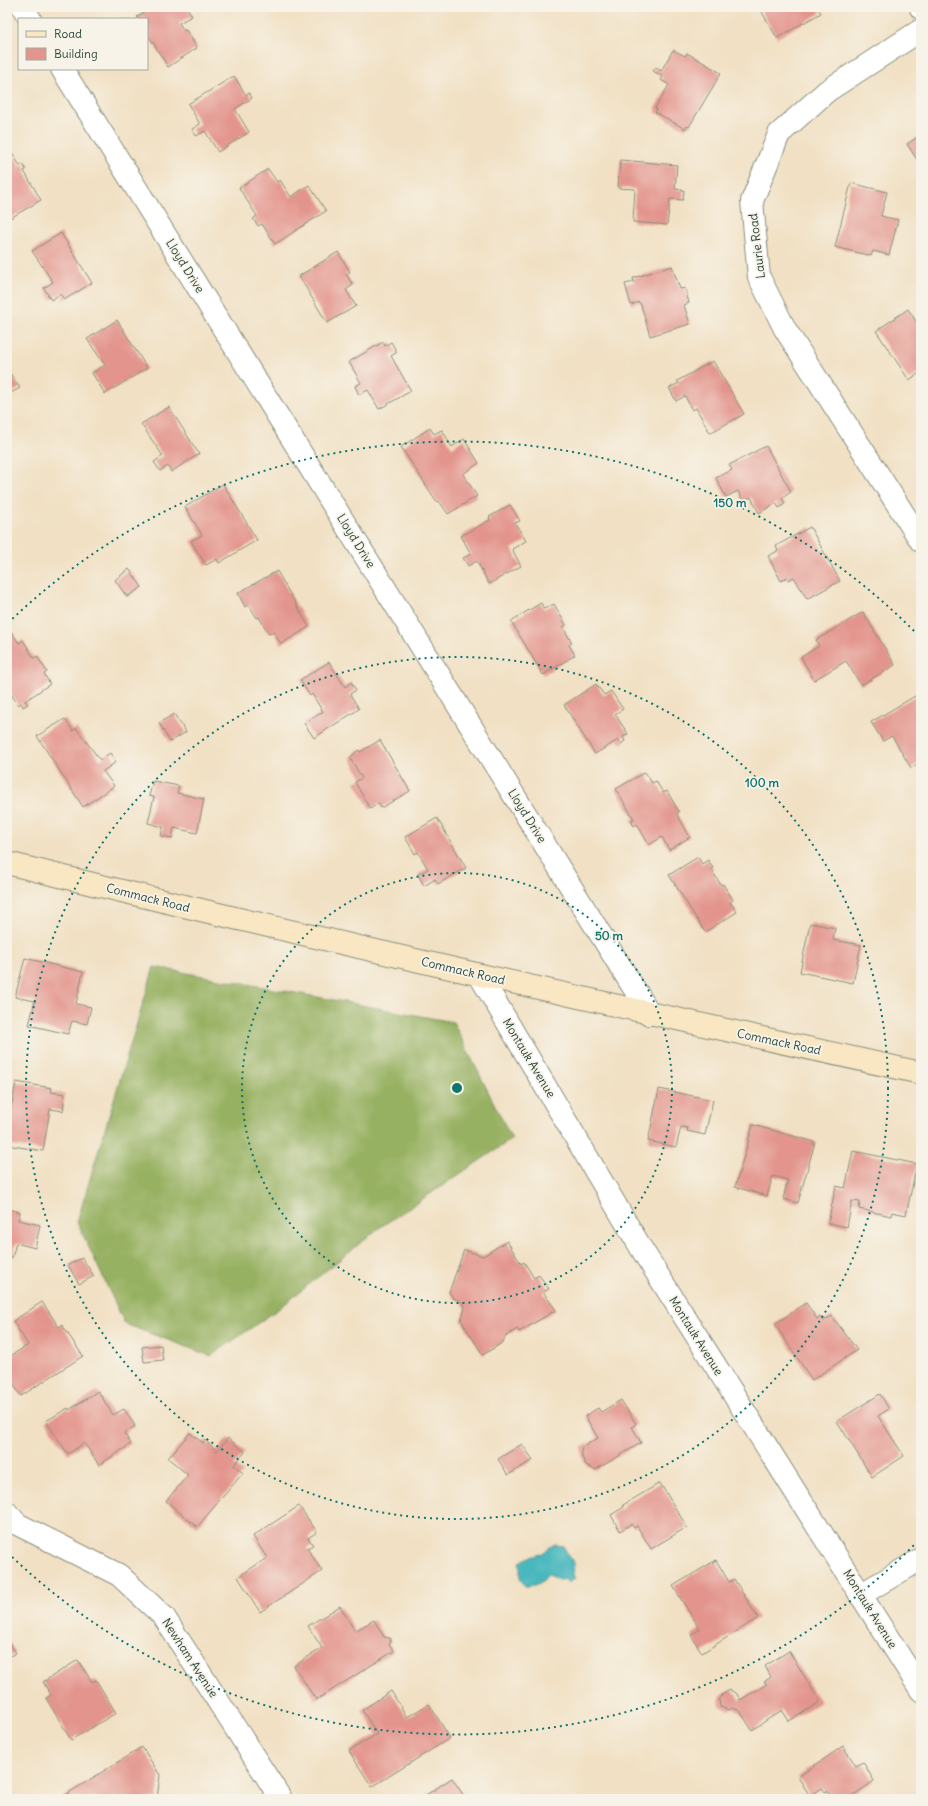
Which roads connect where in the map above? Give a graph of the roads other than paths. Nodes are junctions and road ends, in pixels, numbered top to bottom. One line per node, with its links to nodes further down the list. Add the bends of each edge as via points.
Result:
1 (23, 7): 2 (street)
2 (29, 18)
3 (921, 30): 5 (street, Laurie Road, via 827,90 779,134 752,201 759,277 785,329)
4 (63, 70): 8 (street, Lloyd Drive)
5 (921, 542)
6 (7, 863): 7 (street, Commack Road)
7 (480, 976): 8 (street, Commack Road); 12 (street, Montauk Avenue, via 644,1253)
8 (650, 1014): 9 (street, Commack Road)
9 (921, 1073)
10 (7, 1513): 14 (street, Newham Avenue, via 17,1524 119,1575 164,1617)
11 (921, 1559): 12 (street)
12 (860, 1595): 13 (street, Montauk Avenue)
13 (921, 1690)
14 (281, 1799)

